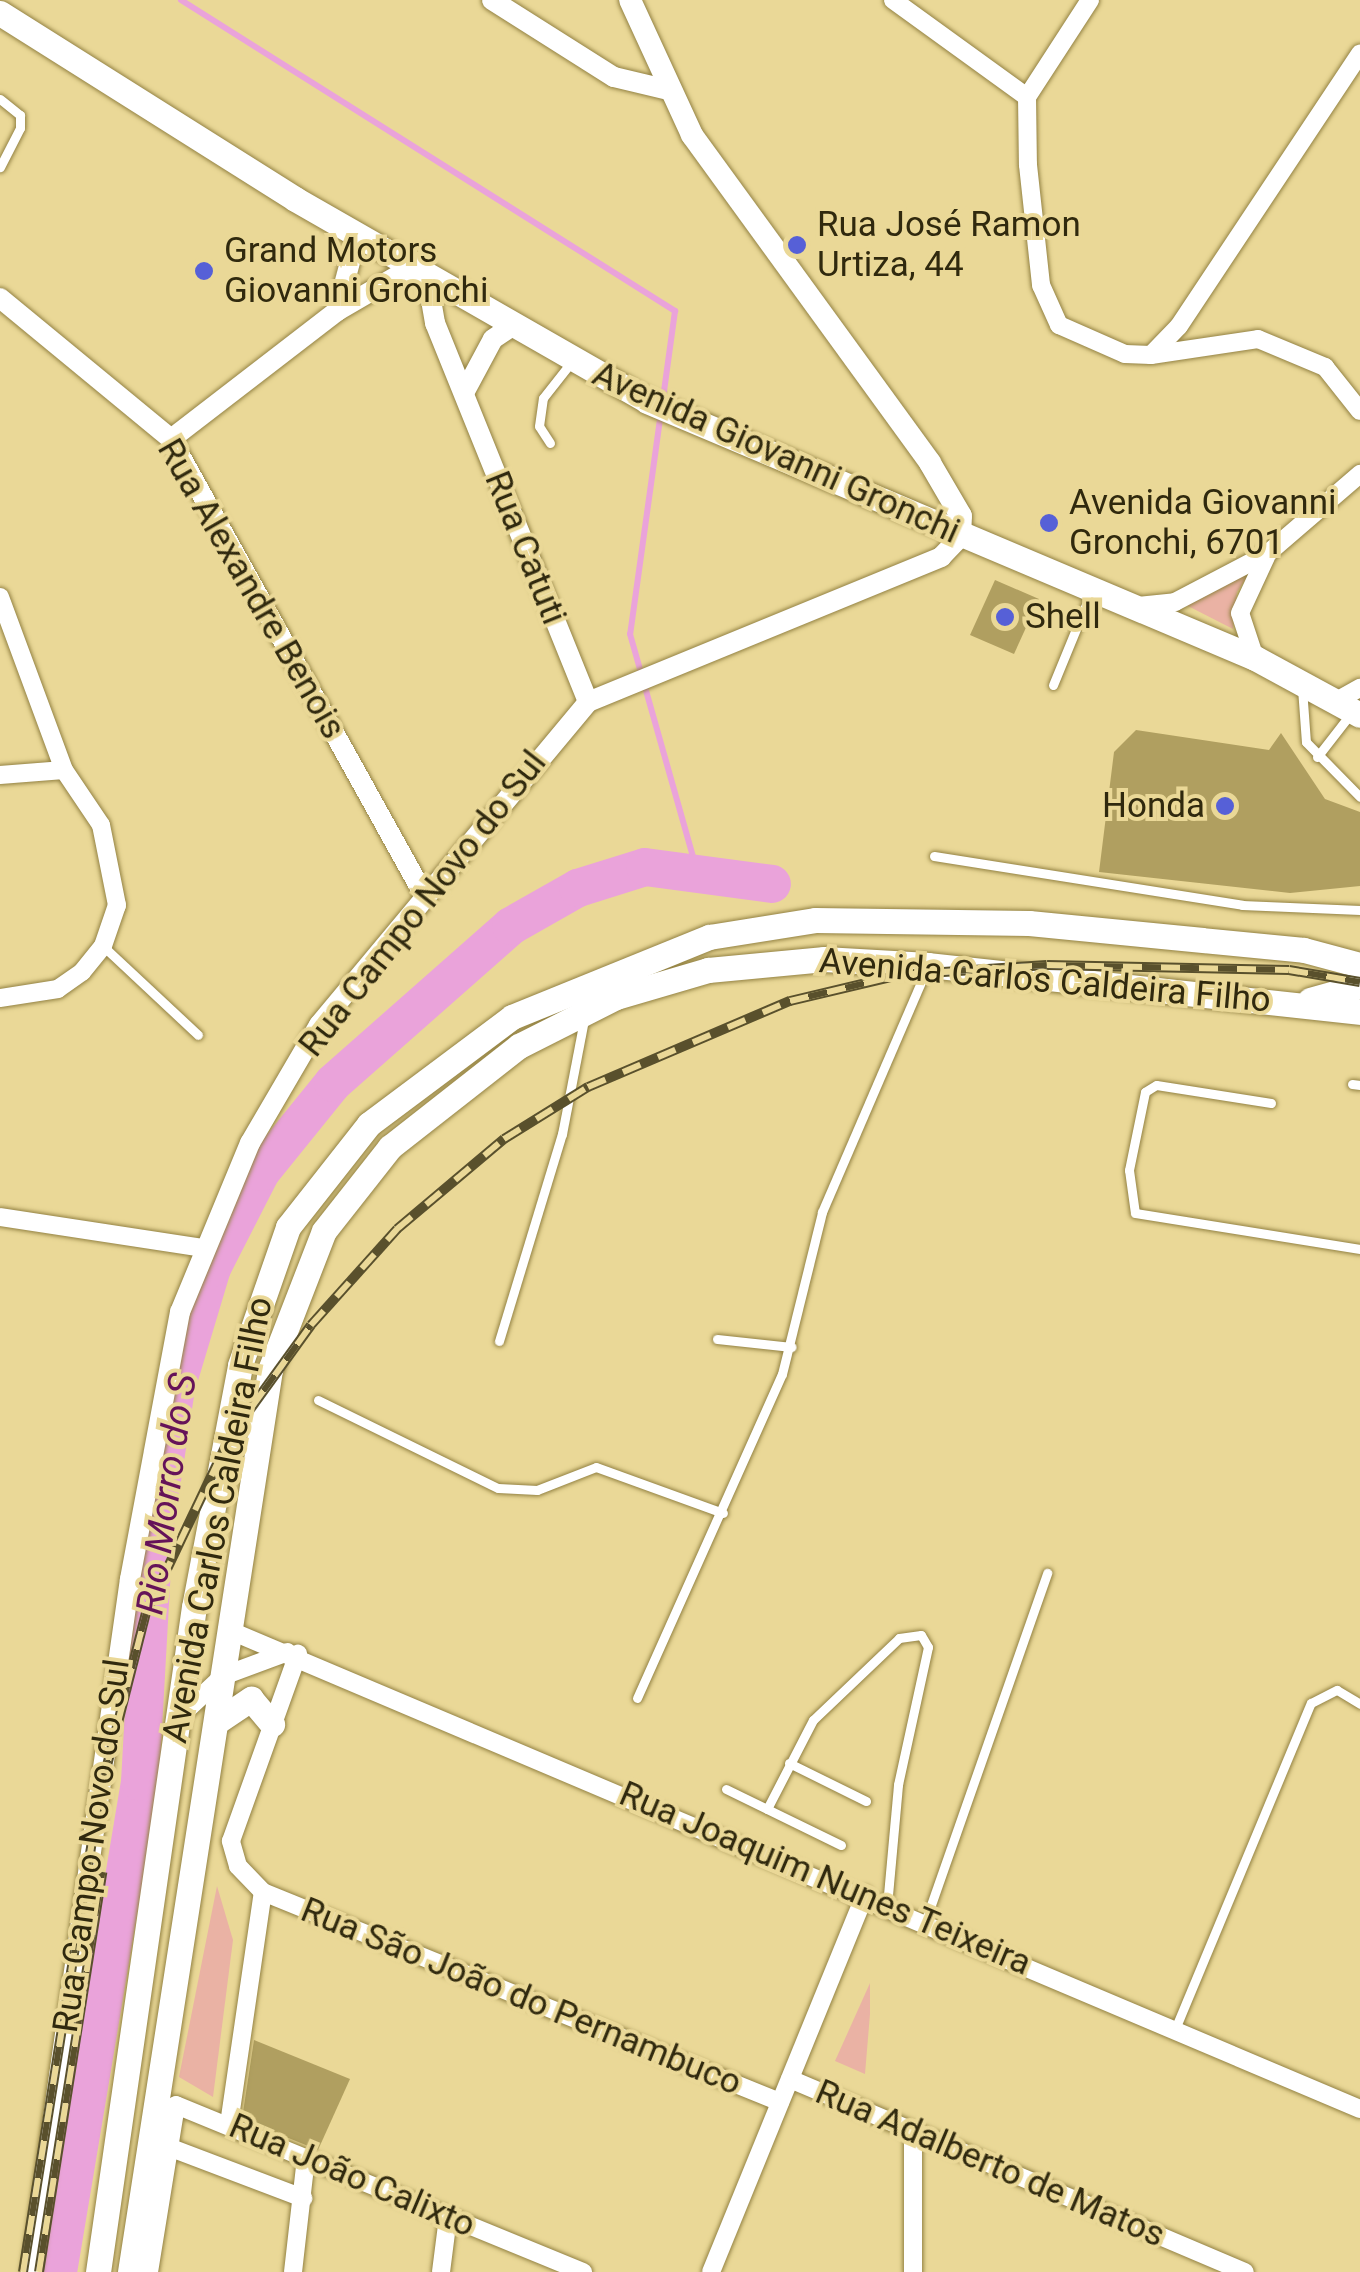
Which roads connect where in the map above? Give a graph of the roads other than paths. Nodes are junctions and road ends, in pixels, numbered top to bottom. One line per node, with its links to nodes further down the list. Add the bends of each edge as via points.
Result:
1 (492, 0): 7 (street, via 614,76)
2 (630, 0): 7 (main road)
3 (893, 0): 8 (street)
4 (1090, 0): 8 (street)
5 (3, 17): 11 (main road, Avenida Giovanni Gronchi)
6 (1360, 54): 18 (street, via 1180,326)
7 (668, 90): 25 (main road, via 726,185 930,463 960,516)
8 (1027, 96): 18 (street, via 1041,286 1059,325 1105,350)
9 (0, 99): 10 (lane, via 20,116)
10 (0, 167)
11 (357, 236): 12 (main road, Avenida Giovanni Gronchi); 14 (street)
12 (419, 273): 14 (street); 16 (main road, Avenida Giovanni Gronchi); 20 (street, Rua Catuti)
13 (0, 298): 17 (street, Rua Alexandre Benois)
14 (338, 310): 22 (street)
15 (0, 317): 17 (street, Rua Alexandre Benois)
16 (512, 326): 19 (main road, Avenida Giovanni Gronchi); 20 (street, via 493,339)
17 (29, 327): 22 (street, Rua Alexandre Benois)
18 (1151, 354): 21 (street, via 1258,338 1326,368)
19 (573, 360): 23 (lane, via 544,398 539,426); 25 (main road, Avenida Giovanni Gronchi)
20 (464, 393): 33 (street, Rua Catuti)
21 (1360, 412)
22 (170, 439): 40 (street, Rua Alexandre Benois)
23 (550, 443)
24 (1360, 475): 26 (street)
25 (960, 536): 27 (main road, Avenida Giovanni Gronchi); 33 (street, Rua Campo Novo do Sul, via 941,557)
26 (1268, 554): 29 (street, via 1174,602); 30 (street, via 1240,613)
27 (1092, 590): 29 (main road, Avenida Giovanni Gronchi); 32 (lane)
28 (0, 596): 36 (street)
29 (1133, 606): 30 (main road, Avenida Giovanni Gronchi)
30 (1255, 658): 31 (main road, Avenida Giovanni Gronchi)
31 (1303, 682): 34 (main road, Avenida Giovanni Gronchi); 35 (lane, via 1300,714)
32 (1053, 685)
33 (588, 702): 40 (street, Rua Campo Novo do Sul)
34 (1353, 703): 35 (lane)
35 (1316, 757): 38 (lane)
36 (64, 770): 37 (street); 42 (street, via 101,825 116,869)
37 (0, 775)
38 (1360, 797)
39 (934, 856): 41 (lane, via 1242,905)
40 (423, 893): 55 (street, Rua Campo Novo do Sul, via 320,1025 250,1143)
41 (1360, 910)
42 (103, 946): 48 (street, via 58,988); 52 (lane)
43 (1360, 948): 44 (main road)
44 (1304, 950): 46 (main road, Avenida Carlos Caldeira Filho); 68 (main road, Avenida Carlos Caldeira Filho, via 1029,923 815,920 708,937 612,970 512,1017 417,1080 310,1192 262,1283)
45 (928, 966): 49 (main road, Avenida Carlos Caldeira Filho); 51 (main road, Avenida Carlos Caldeira Filho, via 824,959 708,970); 59 (lane, via 822,1212)
46 (1360, 966)
47 (1360, 986): 49 (main road)
48 (0, 998)
49 (1300, 1002): 50 (main road, Avenida Carlos Caldeira Filho)
50 (1360, 1012)
51 (585, 1014): 58 (lane, via 562,1134); 63 (main road, Avenida Carlos Caldeira Filho, via 518,1046 430,1112 390,1147 324,1230 270,1370)
52 (198, 1035)
53 (1270, 1103): 56 (lane, via 1156,1085 1145,1092 1129,1170 1135,1213)
54 (0, 1217): 55 (street)
55 (202, 1248): 90 (street, Rua Campo Novo do Sul, via 180,1312 130,1579)
56 (1360, 1249)
57 (717, 1339): 59 (lane)
58 (499, 1341)
59 (792, 1347): 61 (lane)
60 (318, 1400): 61 (lane, via 498,1488 537,1490 596,1467)
61 (723, 1514): 66 (lane)
62 (1047, 1573): 79 (lane)
63 (231, 1631): 64 (street, Rua Joaquim Nunes Teixeira); 65 (main road, Avenida Carlos Caldeira Filho)
64 (293, 1653): 65 (street); 70 (street); 77 (street, Rua Joaquim Nunes Teixeira)
65 (223, 1676): 68 (street); 69 (main road, Avenida Carlos Caldeira Filho)
66 (637, 1698)
67 (1360, 1704): 80 (lane, via 1337,1690 1311,1703)
68 (178, 1717): 91 (main road, Avenida Carlos Caldeira Filho)
69 (218, 1720): 70 (main road, via 251,1699); 92 (main road, Avenida Carlos Caldeira Filho)
70 (272, 1724): 76 (street, via 231,1840 238,1866)
71 (789, 1763): 73 (lane); 74 (lane); 78 (lane, via 845,1685 899,1638 921,1636 928,1648 898,1785)
72 (726, 1789): 74 (lane)
73 (866, 1801)
74 (768, 1809): 75 (lane)
75 (841, 1844)
76 (263, 1892): 82 (street, Rua São João do Pernambuco); 84 (street)
77 (865, 1895): 78 (street, Rua Joaquim Nunes Teixeira); 81 (street)
78 (887, 1905): 79 (street, Rua Joaquim Nunes Teixeira)
79 (925, 1922): 80 (street, Rua Joaquim Nunes Teixeira)
80 (1176, 2029): 83 (street, Rua Joaquim Nunes Teixeira)
81 (790, 2079): 82 (street); 85 (street, Rua Adalberto de Matos)
82 (780, 2102): 97 (street)
83 (1360, 2108)
84 (229, 2124): 86 (street, Rua João Calixto, via 176,2105); 87 (street, Rua João Calixto)
85 (913, 2134): 98 (street); 99 (street, Rua Adalberto de Matos)
86 (166, 2146): 88 (street, Rua João Calixto); 93 (street)
87 (306, 2158): 88 (street); 89 (street, Rua João Calixto)
88 (303, 2198): 94 (street)
89 (448, 2217): 95 (street); 96 (street, Rua João Calixto)
90 (31, 2272)
91 (98, 2272)
92 (130, 2272)
93 (149, 2272)
94 (293, 2272)
95 (442, 2272)
96 (583, 2272)
97 (710, 2272)
98 (913, 2272)
99 (1245, 2272)

